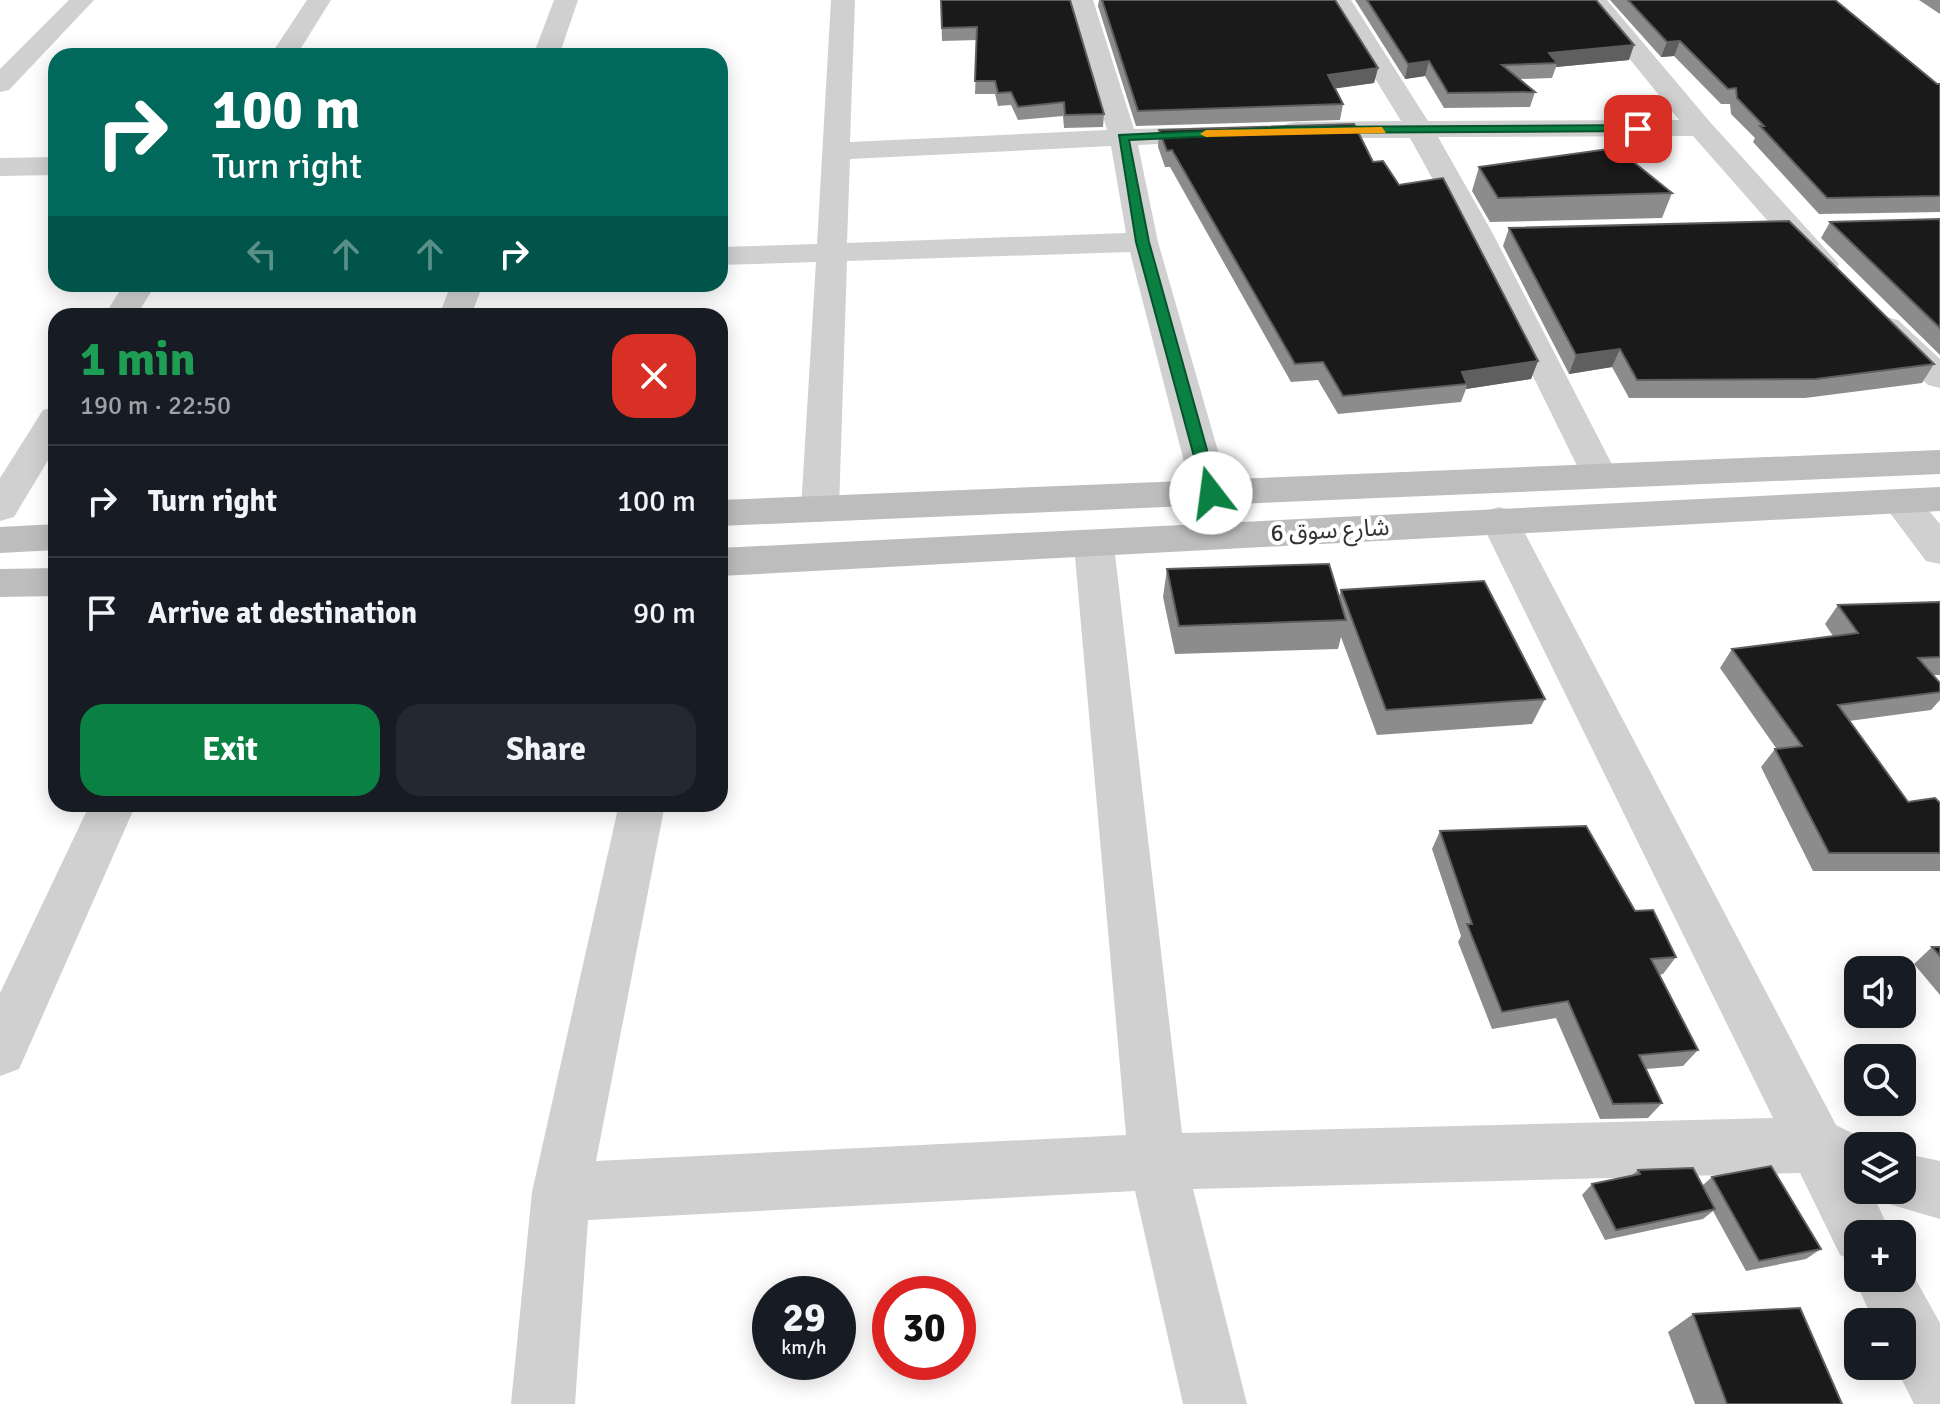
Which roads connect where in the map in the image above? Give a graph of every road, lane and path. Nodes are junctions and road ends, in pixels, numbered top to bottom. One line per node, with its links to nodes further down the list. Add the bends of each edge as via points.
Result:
1 (82, 0): 10 (street)
2 (319, 0): 8 (street)
3 (566, 0): 9 (street)
4 (843, 0): 16 (street)
5 (1081, 0): 15 (street)
6 (1339, 0): 12 (street)
7 (1594, 0): 11 (street)
8 (288, 48)
9 (549, 48)
10 (0, 84)
11 (1700, 128): 12 (street); 20 (street)
12 (1420, 130): 13 (street); 23 (street)
13 (1270, 131)
14 (1241, 132): 15 (street)
15 (1123, 137): 16 (street); 24 (street)
16 (834, 151): 25 (street)
17 (48, 166): 18 (street)
18 (0, 167)
19 (1833, 225): 20 (street)
20 (1788, 226): 21 (street); 27 (street)
21 (1757, 227)
22 (1509, 233): 23 (street)
23 (1478, 234): 32 (street)
24 (1143, 242): 25 (street); 33 (street)
25 (830, 252): 26 (street); 37 (street)
26 (728, 256)
27 (1847, 289)
28 (1869, 310): 29 (street)
29 (1940, 378)
30 (48, 431): 36 (street)
31 (1940, 462): 32 (street, شارع سوق 6)
32 (1599, 476): 33 (street, شارع سوق 6)
33 (1211, 493): 37 (street, شارع سوق 6)
34 (1940, 499): 35 (street, شارع سوق 6)
35 (1900, 501): 39 (street, شارع سوق 6); 43 (street)
36 (0, 508)
37 (820, 509): 38 (street, شارع سوق 6)
38 (728, 513)
39 (1499, 520): 42 (street, شارع سوق 6); 50 (street)
40 (48, 537): 41 (street)
41 (0, 540)
42 (1094, 545): 44 (street, شارع سوق 6); 51 (street)
43 (1940, 551)
44 (728, 562)
45 (48, 582): 46 (street)
46 (0, 583)
47 (109, 812): 49 (street)
48 (640, 812): 54 (street)
49 (0, 1051)
50 (1837, 1156): 51 (street); 55 (street)
51 (1157, 1162): 54 (street); 59 (street)
52 (1916, 1185): 53 (street)
53 (1940, 1190)
54 (561, 1192): 58 (street)
55 (1857, 1220)
56 (1891, 1292): 57 (street)
57 (1940, 1389)
58 (543, 1404)
59 (1215, 1404)

